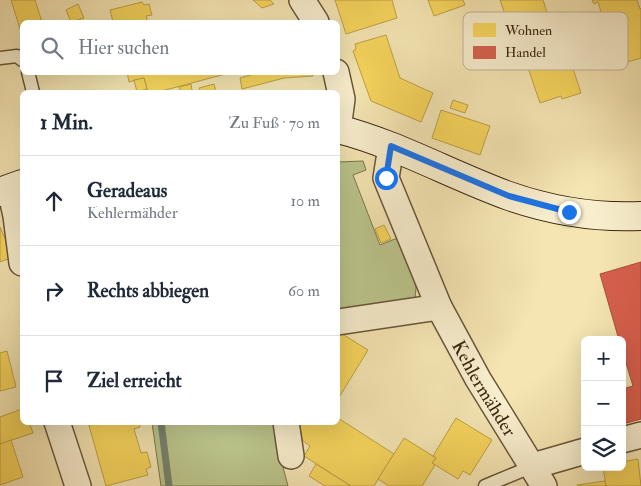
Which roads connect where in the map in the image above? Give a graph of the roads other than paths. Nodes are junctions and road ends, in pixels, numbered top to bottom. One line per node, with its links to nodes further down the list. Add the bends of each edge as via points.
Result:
1 (302, 0): 2 (street)
2 (315, 20)
3 (0, 58): 4 (lane)
4 (20, 58)
5 (29, 75): 7 (lane)
6 (337, 75): 9 (street)
7 (32, 90)
8 (340, 90): 10 (street)
9 (340, 90)
10 (340, 114)
11 (340, 130): 12 (main road)
12 (391, 146): 14 (main road, via 509,196 555,209 586,215); 16 (street, Kehlermähder, via 386,178)
13 (11, 188): 15 (street)
14 (641, 216)
15 (20, 247)
16 (440, 307): 17 (street); 24 (street, Kehlermähder, via 478,379)
17 (340, 322)
18 (58, 425): 25 (street)
19 (286, 425): 23 (street)
20 (641, 435): 21 (street)
21 (626, 439)
22 (581, 453): 24 (street)
23 (291, 456)
24 (539, 476): 26 (lane)
25 (78, 486)
26 (485, 486)

